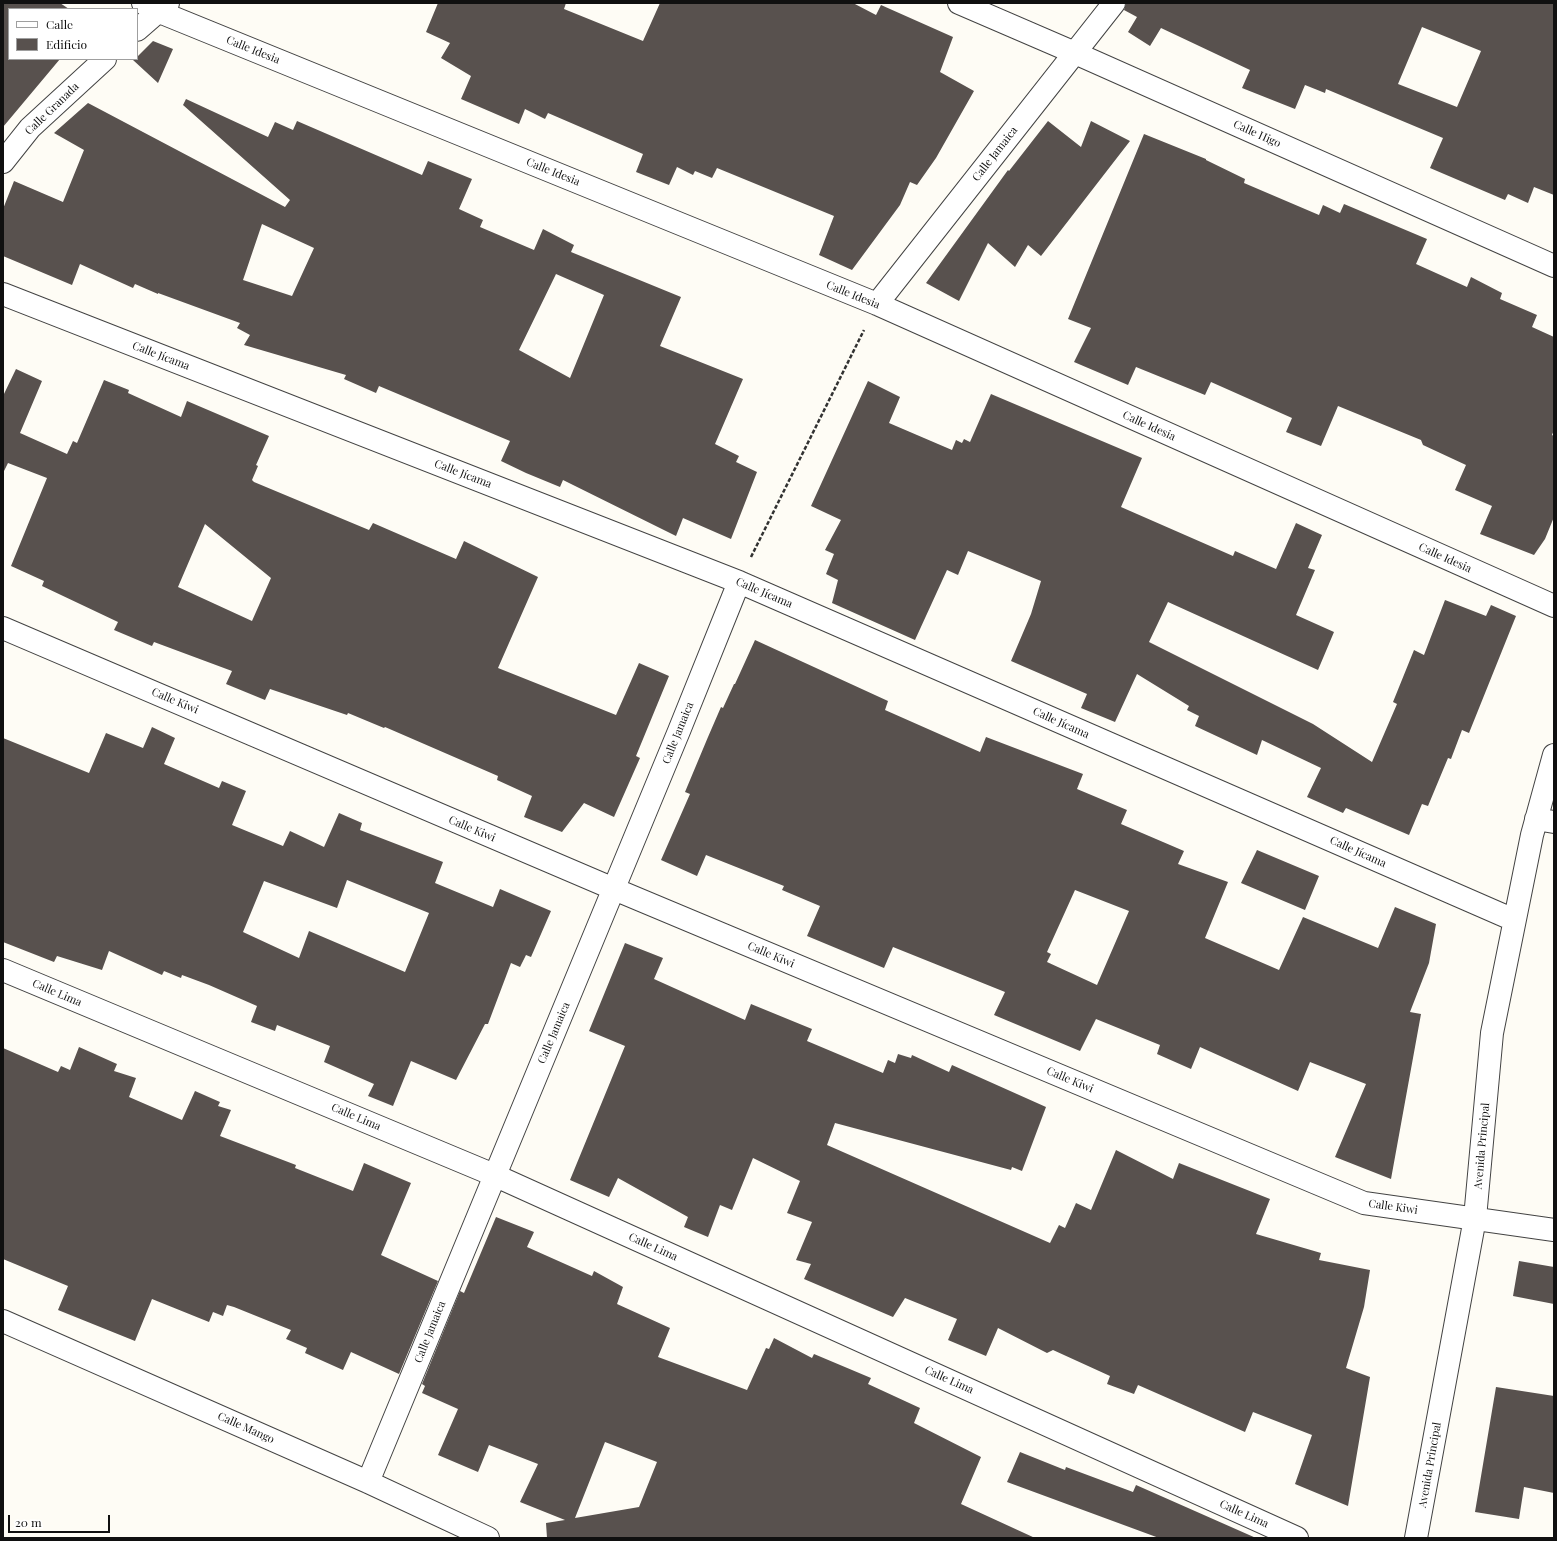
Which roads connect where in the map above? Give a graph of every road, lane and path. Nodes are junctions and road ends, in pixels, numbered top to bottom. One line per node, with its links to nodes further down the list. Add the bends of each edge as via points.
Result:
1 (959, 3): 5 (street, Calle Higo)
2 (1114, 3): 5 (street, Calle Jamaica)
3 (156, 6): 4 (street); 10 (street, Calle Idesia)
4 (138, 29)
5 (1075, 53): 8 (street, Calle Higo); 10 (street, Calle Jamaica)
6 (104, 60): 7 (street, Calle Granada, via 30,128)
7 (3, 162)
8 (1554, 266)
9 (3, 294): 11 (street, Calle Jícama)
10 (877, 304): 11 (path); 12 (street, Calle Idesia)
11 (739, 582): 16 (street, Calle Jamaica); 17 (street, Calle Jícama)
12 (1554, 606)
13 (3, 628): 16 (street, Calle Kiwi)
14 (1554, 755): 15 (street, Avenida Principal)
15 (1545, 821): 17 (street, Avenida Principal)
16 (614, 889): 19 (street, Calle Jamaica); 20 (street, Calle Kiwi, via 1364,1203)
17 (1514, 920): 20 (street, Avenida Principal, via 1492,1033)
18 (3, 970): 19 (street, Calle Lima)
19 (494, 1175): 23 (street, Calle Jamaica); 25 (street, Calle Lima)
20 (1475, 1218): 21 (street, Calle Kiwi); 26 (street, Avenida Principal)
21 (1554, 1230)
22 (3, 1321): 23 (street, Calle Mango)
23 (368, 1482): 24 (street, Calle Mango)
24 (488, 1538)
25 (1297, 1538)
26 (1416, 1538)

